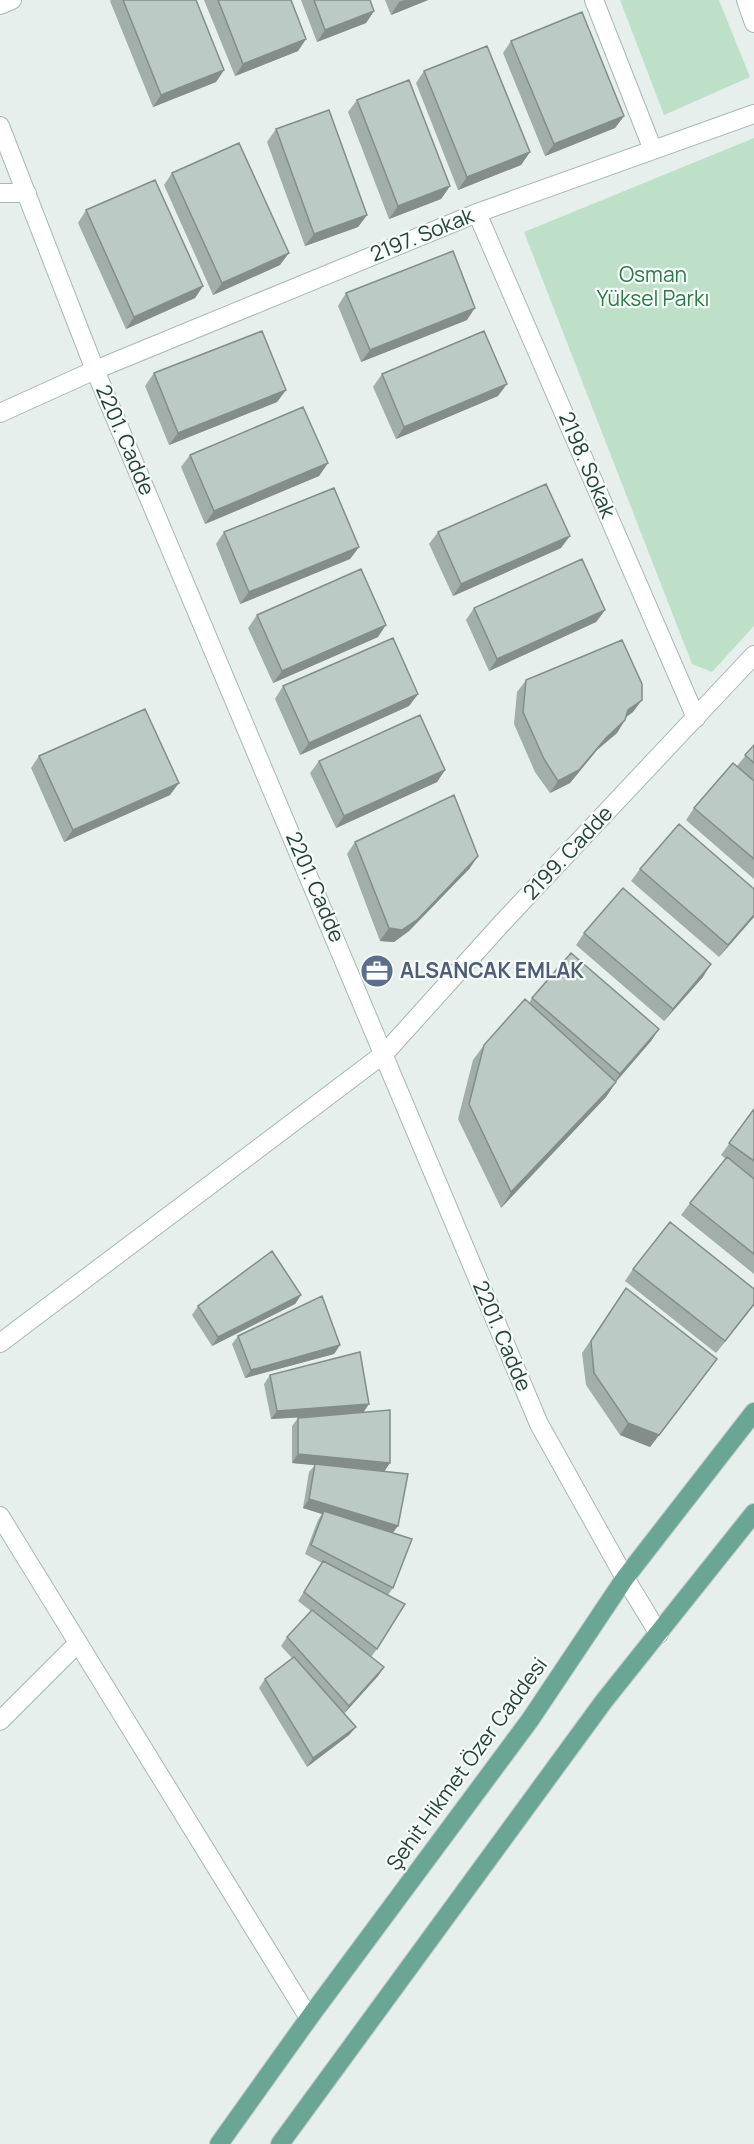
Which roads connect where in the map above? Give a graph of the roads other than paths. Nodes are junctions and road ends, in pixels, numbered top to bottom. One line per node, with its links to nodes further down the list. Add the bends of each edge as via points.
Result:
1 (12, 0): 4 (street)
2 (594, 0): 8 (street)
3 (746, 0): 5 (street)
4 (0, 5)
5 (754, 23)
6 (754, 114): 8 (street, 2197. Sokak)
7 (0, 126): 10 (street, 2201. Cadde)
8 (653, 150): 11 (street, 2197. Sokak)
9 (0, 193): 10 (street)
10 (27, 193): 12 (street, 2201. Cadde)
11 (477, 213): 12 (street, 2197. Sokak); 15 (street, 2198. Sokak)
12 (95, 370): 13 (street, 2197. Sokak); 16 (street, 2201. Cadde)
13 (0, 413)
14 (754, 655): 15 (street, 2199. Cadde)
15 (696, 718): 16 (street, 2199. Cadde)
16 (385, 1053): 17 (street, 2199. Cadde); 21 (street, 2201. Cadde, via 539,1424)
17 (0, 1343)
18 (754, 1413): 21 (main road, Şehit Hikmet Özer Caddesi)
19 (754, 1513): 22 (main road)
20 (0, 1516): 23 (street)
21 (625, 1578): 22 (street, 2201. Cadde); 25 (main road, Şehit Hikmet Özer Caddesi, via 530,1720)
22 (659, 1634): 27 (main road, via 604,1701)
23 (78, 1643): 24 (street); 25 (street)
24 (0, 1721)
25 (309, 2018): 26 (main road, Şehit Hikmet Özer Caddesi)
26 (219, 2144)
27 (280, 2144)

